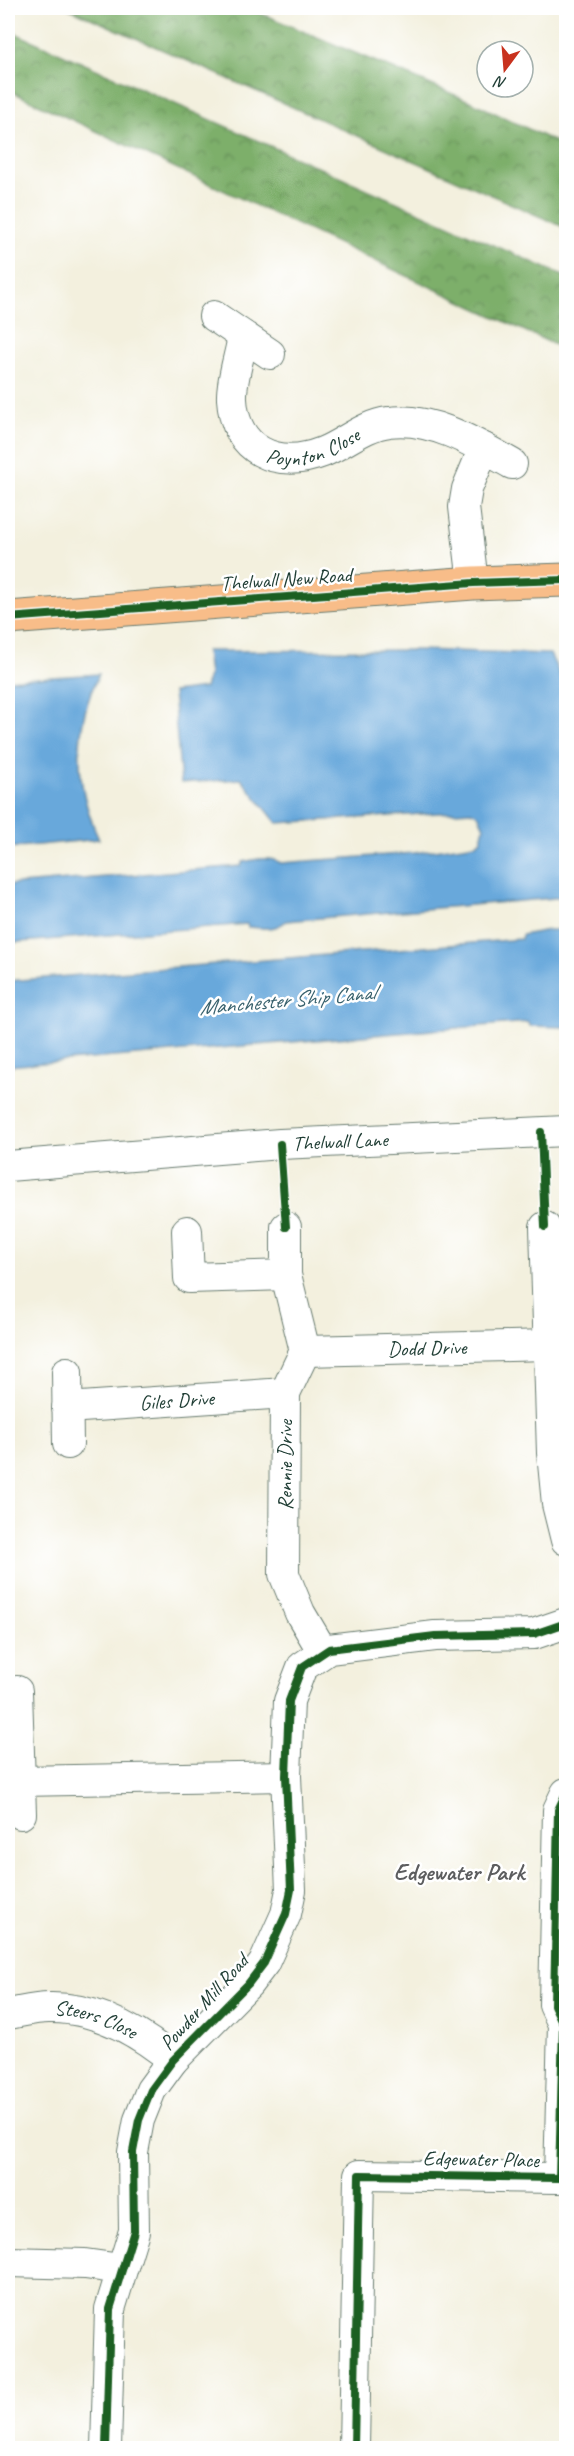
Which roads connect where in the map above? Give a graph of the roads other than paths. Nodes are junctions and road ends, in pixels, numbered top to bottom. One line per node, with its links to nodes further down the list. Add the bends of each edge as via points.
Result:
1 (214, 316): 2 (street)
2 (243, 336): 3 (street); 4 (street, Poynton Close, via 231,397 235,422 246,442 268,457 294,459 322,452 369,427 389,422 416,422)
3 (270, 354)
4 (484, 448): 5 (street, Poynton Close); 7 (street, via 464,507)
5 (512, 464)
6 (567, 580): 7 (main road, Thelwall New Road)
7 (473, 583): 8 (main road, Thelwall New Road)
8 (8, 618)
9 (567, 1131): 10 (street, Thelwall Lane, via 280,1144)
10 (8, 1166)
11 (286, 1227): 15 (street)
12 (544, 1227): 14 (street)
13 (187, 1231): 15 (street, via 189,1278)
14 (556, 1261): 16 (street)
15 (286, 1275): 17 (street)
16 (547, 1345): 17 (street, Dodd Drive); 19 (street)
17 (305, 1351): 20 (street, Rennie Drive)
18 (67, 1372): 21 (street)
19 (559, 1383): 23 (street, via 552,1453 557,1504)
20 (285, 1393): 21 (street, Giles Drive); 25 (street, Rennie Drive, via 284,1574 300,1613)
21 (67, 1408): 22 (street)
22 (68, 1444)
23 (567, 1540)
24 (567, 1623): 25 (street, Powder Mill Road, via 534,1634 435,1636)
25 (323, 1652): 27 (street, Powder Mill Road, via 302,1667 289,1701)
26 (17, 1691): 28 (street)
27 (286, 1776): 28 (street); 32 (street, Powder Mill Road, via 291,1890 277,1939 248,1984)
28 (20, 1781): 30 (street)
29 (567, 1793): 36 (street, Edgewater Place, via 557,1822 554,2005 563,2024 559,2178 359,2175)
30 (21, 1814)
31 (8, 2014): 32 (street, Steers Close, via 49,2008 101,2015 149,2041)
32 (173, 2060): 34 (street, Powder Mill Road, via 151,2090 139,2120 133,2152 134,2231)
33 (8, 2262): 34 (street)
34 (121, 2269): 35 (street, Powder Mill Road, via 110,2309)
35 (106, 2448)
36 (354, 2448)

